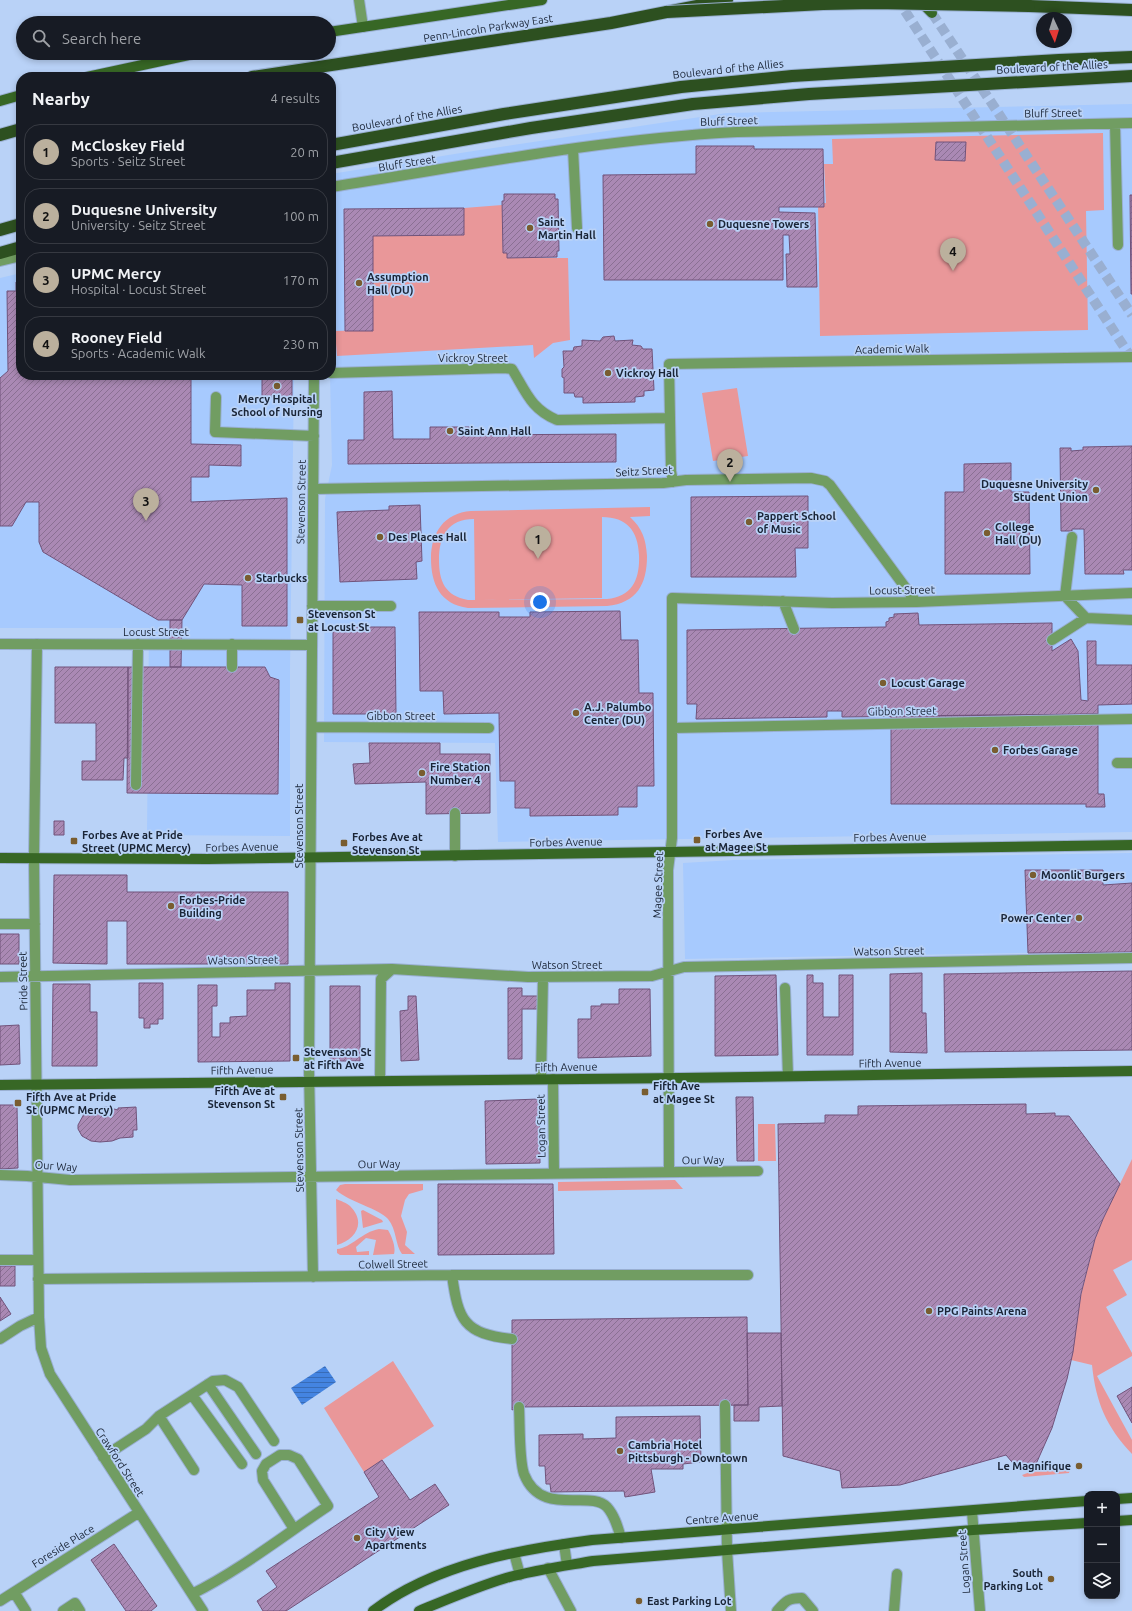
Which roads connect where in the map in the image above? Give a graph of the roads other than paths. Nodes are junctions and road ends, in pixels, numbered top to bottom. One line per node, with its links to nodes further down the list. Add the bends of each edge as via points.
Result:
1 (359, 0): 10 (street)
2 (542, 0): 10 (main road)
3 (727, 0): 8 (highway, Penn-Lincoln Parkway East, bridge)
4 (902, 0): 7 (main road)
5 (919, 0): 9 (main road)
6 (1132, 10): 8 (highway, bridge, via 867,3)
7 (905, 11)
8 (666, 12): 15 (highway, Penn-Lincoln Parkway East, via 611,23)
9 (932, 13)
10 (363, 27): 11 (main road)
11 (336, 31)
12 (1132, 57): 23 (highway, Boulevard of the Allies, via 792,76 681,87 504,114)
13 (166, 60): 14 (main road)
14 (111, 72)
15 (285, 72)
16 (1132, 76): 25 (highway, Boulevard of the Allies, via 808,94 693,104 531,128)
17 (16, 96): 18 (main road)
18 (0, 101)
19 (1132, 123): 20 (street, Bluff Street)
20 (1116, 124): 24 (street, Bluff Street, via 691,134); 30 (street)
21 (16, 130): 22 (highway)
22 (0, 135)
23 (336, 144)
24 (573, 149): 26 (street, Bluff Street); 28 (street)
25 (336, 162)
26 (336, 186)
27 (16, 225): 29 (highway)
28 (577, 228)
29 (0, 230)
30 (1118, 245)
31 (16, 248): 32 (highway)
32 (0, 253)
33 (16, 257): 34 (street)
34 (0, 261)
35 (1132, 357): 39 (street, Academic Walk, via 669,364)
36 (336, 373): 39 (street, Vickroy Street, via 512,369 536,408 557,420)
37 (314, 380): 40 (street, Stevenson Street)
38 (216, 397): 40 (street, via 215,432)
39 (670, 418): 41 (street)
40 (314, 436): 42 (street, Stevenson Street)
41 (673, 482): 42 (street, Seitz Street); 48 (street, Seitz Street, via 811,478 825,481)
42 (313, 490): 49 (street, Stevenson Street)
43 (1072, 537): 45 (street)
44 (1132, 593): 45 (street, Locust Street)
45 (1065, 596): 48 (street, Locust Street); 51 (street)
46 (672, 598): 47 (street, Locust Street); 64 (street, Magee Street)
47 (783, 602): 48 (street, Locust Street); 53 (street)
48 (916, 602)
49 (312, 606): 50 (street); 59 (street, Stevenson Street)
50 (391, 606)
51 (1086, 618): 52 (street); 54 (street)
52 (1132, 620)
53 (794, 629)
54 (1052, 640)
55 (0, 644): 56 (street, Locust Street)
56 (37, 644): 57 (street, Locust Street); 73 (street, Pride Street)
57 (138, 644): 58 (street, Locust Street); 67 (street)
58 (232, 644): 59 (street, Locust Street); 60 (street)
59 (312, 645): 62 (street, Stevenson Street)
60 (232, 667)
61 (1132, 719): 64 (street, Gibbon Street)
62 (312, 727): 63 (street, Gibbon Street); 74 (street, Stevenson Street)
63 (489, 728)
64 (672, 728): 70 (street, Magee Street)
65 (1118, 763): 66 (street)
66 (1132, 763)
67 (136, 785)
68 (455, 813): 71 (street)
69 (1132, 844): 70 (main road, Forbes Avenue)
70 (670, 852): 71 (main road, Forbes Avenue); 80 (street, Magee Street)
71 (455, 856): 74 (main road, Forbes Avenue)
72 (0, 858): 73 (main road, Forbes Avenue)
73 (34, 858): 74 (main road, Forbes Avenue); 76 (street, Pride Street)
74 (311, 858): 79 (street, Stevenson Street)
75 (0, 924): 76 (street)
76 (35, 924): 82 (street, Pride Street)
77 (1132, 958): 80 (street, Watson Street, via 684,966)
78 (392, 969): 79 (street, Watson Street); 83 (street, Watson Street); 90 (street, via 381,979)
79 (310, 971): 82 (street, Watson Street); 91 (street, Stevenson Street)
80 (668, 972): 83 (street, Watson Street, via 652,976); 87 (street, Magee Street)
81 (0, 977): 82 (street, Watson Street)
82 (35, 977): 92 (street, Pride Street)
83 (543, 977): 88 (street)
84 (785, 988): 86 (street)
85 (1132, 1071): 86 (main road, Fifth Avenue)
86 (788, 1076): 87 (main road, Fifth Avenue)
87 (668, 1078): 89 (main road, Fifth Avenue); 95 (street, Magee Street)
88 (542, 1079): 89 (main road, Fifth Avenue); 90 (main road, Fifth Avenue)
89 (553, 1079): 96 (street, Logan Street)
90 (380, 1081): 91 (main road, Fifth Avenue)
91 (309, 1082): 92 (main road, Fifth Avenue); 99 (street, Stevenson Street)
92 (37, 1084): 93 (main road, Fifth Avenue); 98 (street, Pride Street)
93 (0, 1085)
94 (758, 1171): 95 (street, Our Way)
95 (668, 1172): 96 (street, Our Way)
96 (554, 1174): 99 (street, Our Way)
97 (0, 1175): 98 (street, Our Way)
98 (38, 1177): 99 (street, Our Way, via 70,1180); 101 (street, Pride Street)
99 (312, 1177): 104 (street, Stevenson Street)
100 (0, 1260): 101 (street)
101 (38, 1260): 105 (street, Pride Street)
102 (452, 1275): 103 (street, Colwell Street); 104 (street, Colwell Street); 108 (street, via 457,1308 466,1322 483,1334)
103 (748, 1275)
104 (313, 1277): 105 (street, Colwell Street)
105 (38, 1279): 106 (street, Pride Street)
106 (39, 1317): 107 (street); 116 (street, Crawford Street, via 41,1348 50,1374)
107 (0, 1339)
108 (512, 1339)
109 (208, 1384): 110 (street); 114 (street, via 225,1380 238,1387); 115 (street)
110 (192, 1395): 113 (street); 117 (street)
111 (725, 1405): 128 (street)
112 (519, 1407): 130 (street, via 522,1469 529,1483 543,1496 603,1504 614,1517)
113 (160, 1416): 116 (street, via 146,1429); 118 (street)
114 (274, 1441)
115 (256, 1454)
116 (103, 1457): 123 (street, Crawford Street)
117 (242, 1464)
118 (194, 1470)
119 (1132, 1498): 120 (main road)
120 (1120, 1499)
121 (1084, 1501): 122 (main road, Centre Avenue)
122 (972, 1511): 128 (main road, Centre Avenue); 129 (street, Logan Street)
123 (138, 1512): 138 (street, Foreside Place); 139 (street, Crawford Street)
124 (1132, 1520): 125 (main road)
125 (1120, 1521)
126 (1084, 1523): 129 (main road)
127 (294, 1529): 127 (street, via 328,1506 298,1459 280,1455 266,1464 262,1472 263,1480); 139 (street, via 220,1579)
128 (727, 1530): 130 (main road, Centre Avenue); 132 (street)
129 (974, 1530): 132 (main road); 152 (street, Logan Street)
130 (621, 1538): 131 (main road, Centre Avenue)
131 (564, 1544): 133 (main road, Centre Avenue); 134 (street)
132 (727, 1550): 134 (main road); 148 (street)
133 (514, 1553): 137 (street); 145 (main road, Centre Avenue, via 464,1566 412,1586)
134 (567, 1566): 135 (main road)
135 (548, 1568): 137 (main road); 147 (street)
136 (898, 1574): 151 (street)
137 (520, 1575): 146 (main road, via 463,1593)
138 (14, 1592): 140 (street, Foreside Place); 141 (street)
139 (192, 1594): 144 (street, Crawford Street)
140 (0, 1601)
141 (26, 1611)
142 (63, 1611): 143 (street, via 75,1604)
143 (80, 1611)
144 (203, 1611)
145 (373, 1611)
146 (419, 1611)
147 (571, 1611)
148 (731, 1611)
149 (777, 1611): 150 (street, via 791,1598 802,1598)
150 (813, 1611)
151 (894, 1611)
152 (980, 1611)

